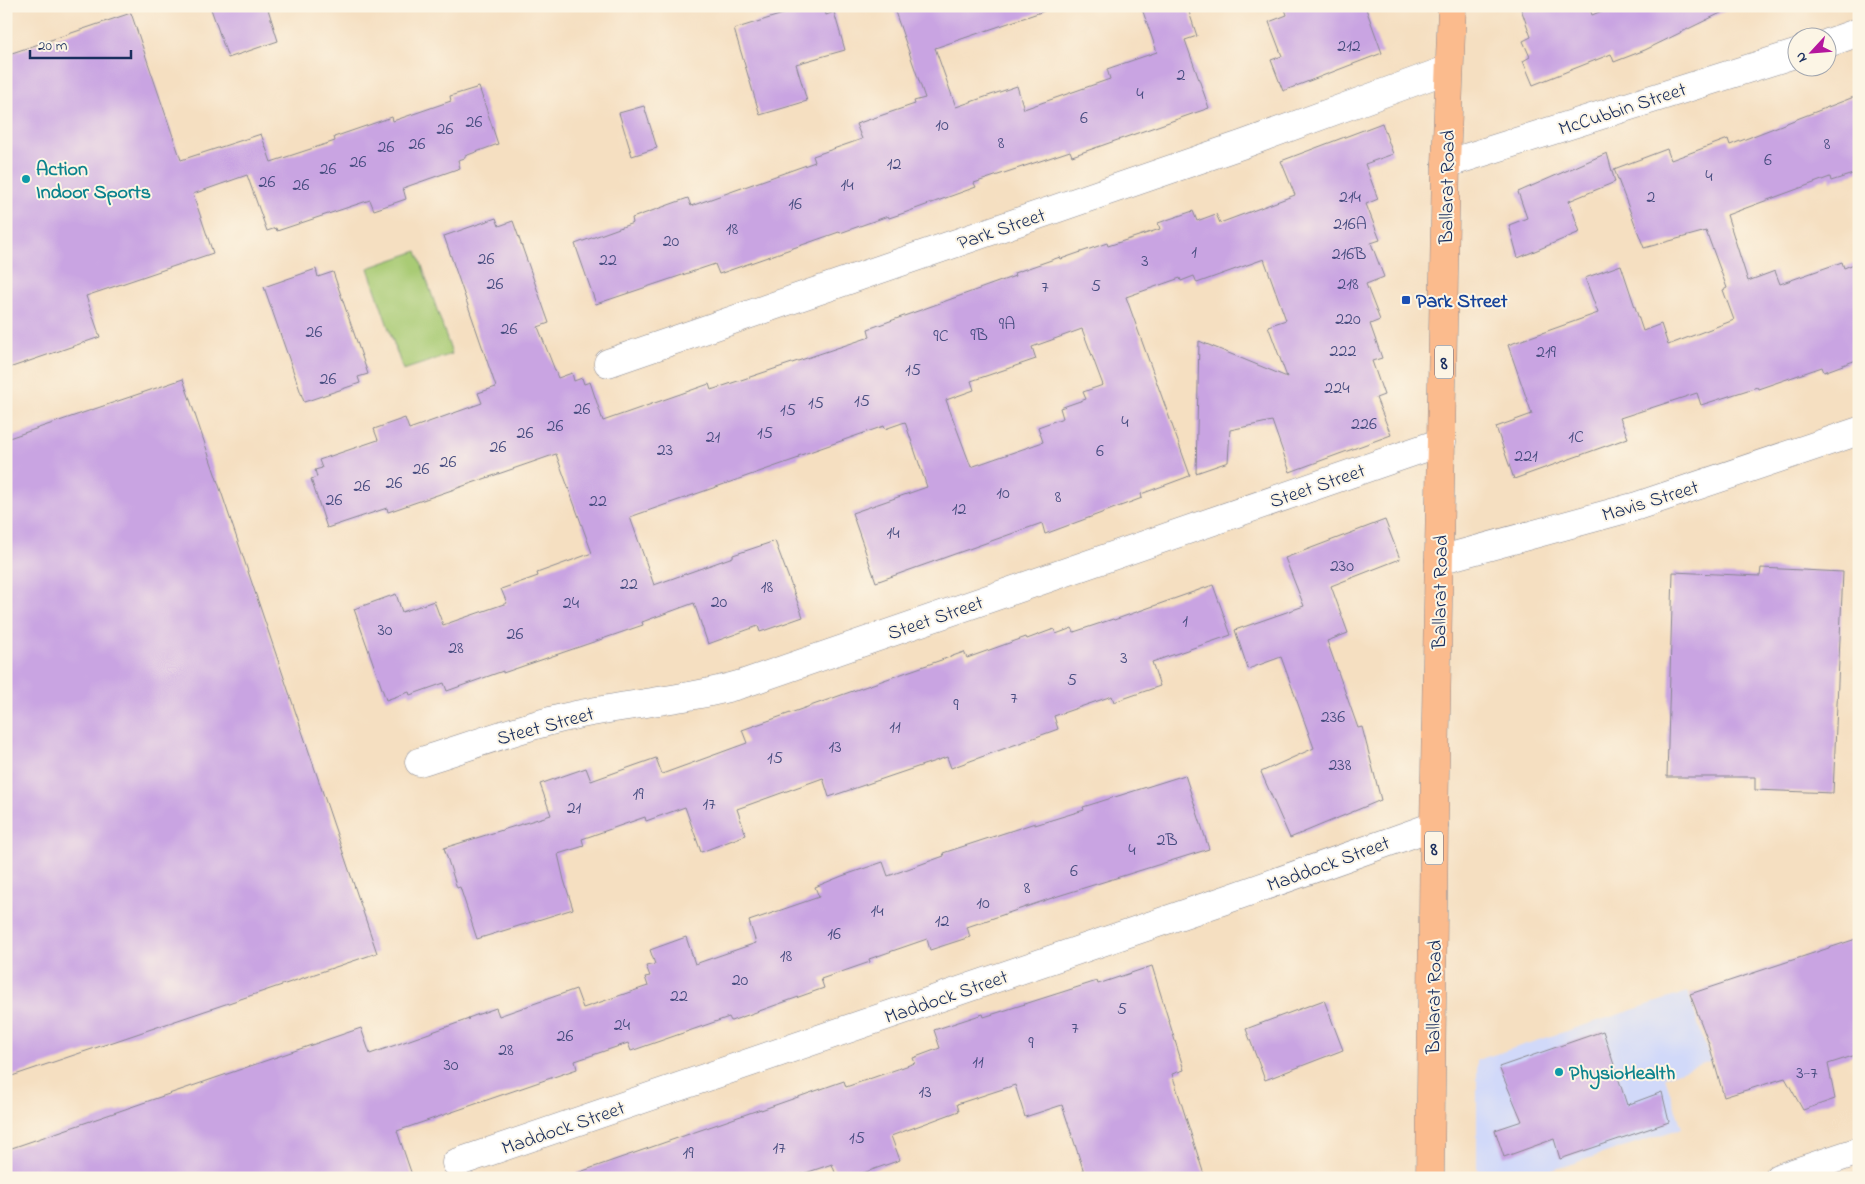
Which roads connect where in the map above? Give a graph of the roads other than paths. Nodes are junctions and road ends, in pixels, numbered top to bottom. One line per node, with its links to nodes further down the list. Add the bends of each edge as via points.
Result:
1 (1452, 6): 5 (highway, Ballarat Road / 8)
2 (1859, 32): 3 (street)
3 (1838, 39)
4 (1788, 56): 6 (street, McCubbin Street)
5 (1449, 69): 6 (highway, Ballarat Road / 8); 7 (street, Park Street, via 1244,144)
6 (1446, 164): 9 (highway, Ballarat Road / 8)
7 (608, 363)
8 (1859, 431): 10 (street, Mavis Street, via 1637,506)
9 (1442, 442): 10 (highway, Ballarat Road / 8); 11 (street, Steet Street, via 742,684 694,696 559,719)
10 (1439, 560): 12 (highway, Ballarat Road / 8)
11 (419, 762)
12 (1434, 826): 13 (highway, Ballarat Road / 8); 15 (street, Maddock Street)
13 (1431, 1137): 16 (highway, Ballarat Road / 8); 17 (highway)
14 (1859, 1151): 18 (street)
15 (456, 1163)
16 (1430, 1178)
17 (1448, 1178)
18 (1778, 1178)

